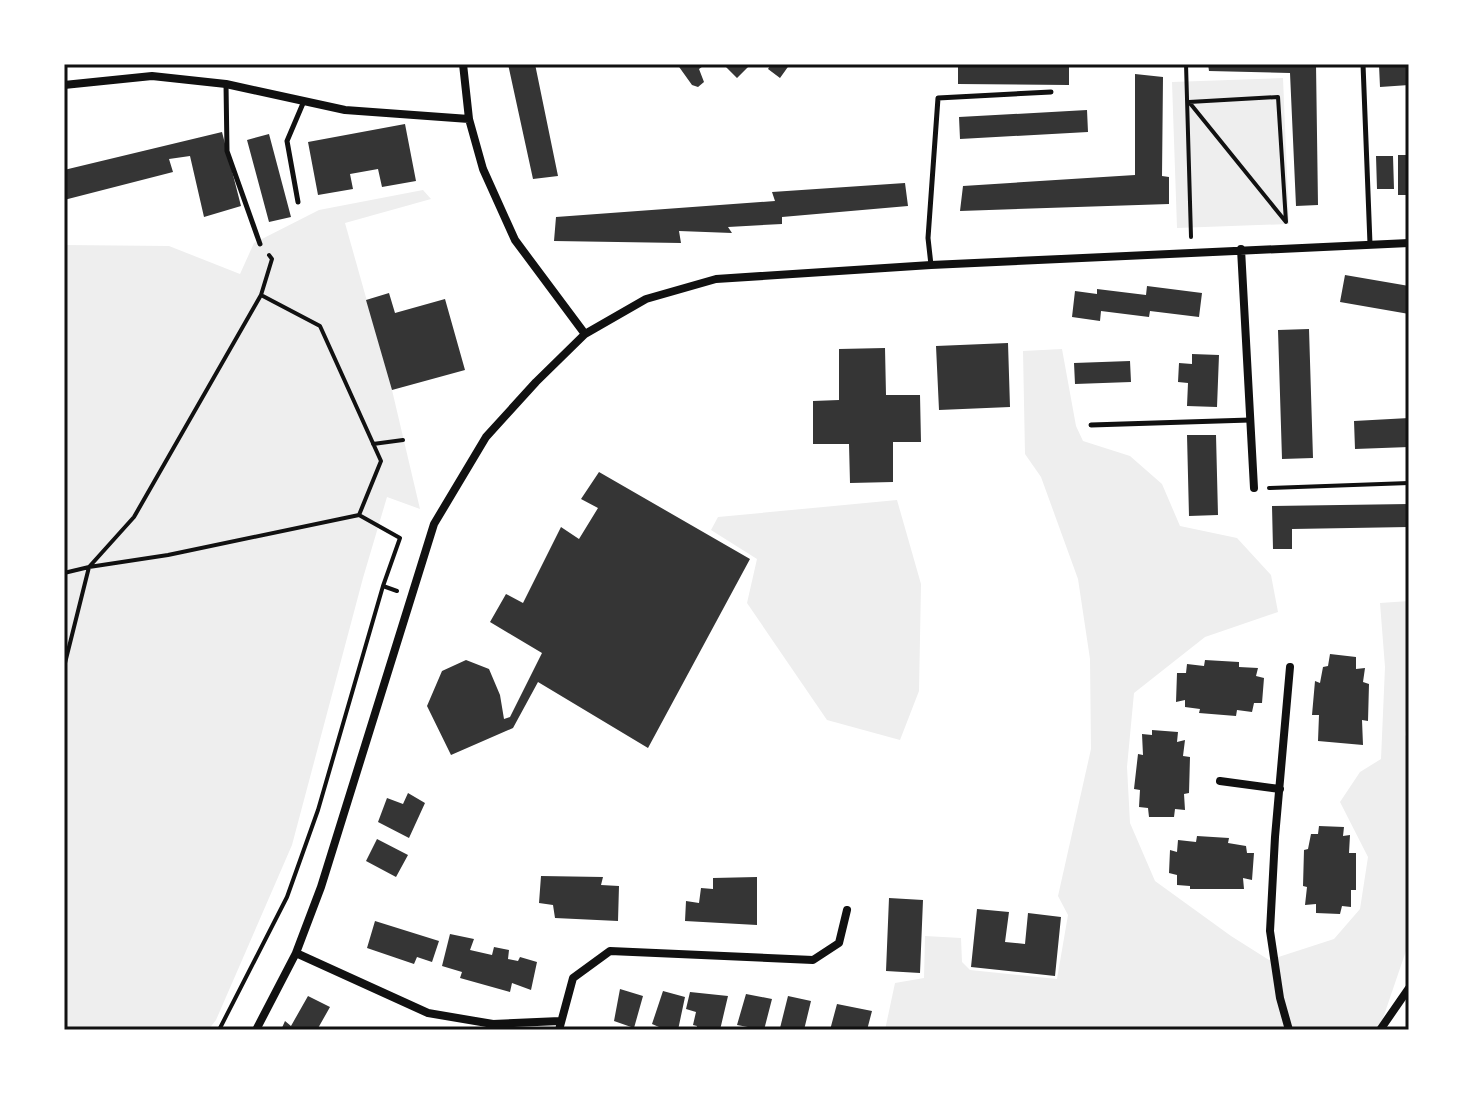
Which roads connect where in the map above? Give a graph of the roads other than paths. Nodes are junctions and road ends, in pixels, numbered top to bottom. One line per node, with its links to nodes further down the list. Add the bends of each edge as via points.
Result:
1 (463, 64): 7 (street)
2 (1363, 64): 11 (lane)
3 (226, 84): 4 (street, via 152,76); 6 (street); 10 (lane, via 227,151)
4 (64, 85)
5 (1051, 92): 13 (lane, via 938,98 928,238)
6 (304, 101): 7 (street, via 345,110); 8 (lane, via 287,141)
7 (469, 119): 14 (street, via 483,169 515,240)
8 (298, 202)
9 (1409, 243): 11 (street)
10 (260, 244)
11 (1370, 244): 12 (street)
12 (1241, 249): 13 (street); 15 (street)
13 (931, 265): 14 (street, via 716,279 646,299)
14 (585, 334): 22 (street, via 486,437 434,524)
15 (1251, 420): 16 (lane); 17 (street)
16 (1091, 425)
17 (1254, 488)
18 (1290, 667): 20 (street)
19 (1220, 781): 20 (street)
20 (1280, 789): 26 (street, via 1270,931)
21 (847, 910): 24 (street, via 839,943 813,960 610,951 573,978)
22 (296, 953): 24 (street, via 428,1013 493,1024); 25 (street)
23 (1409, 988): 27 (street)
24 (560, 1026)
25 (256, 1030)
26 (1289, 1030)
27 (1380, 1030)

